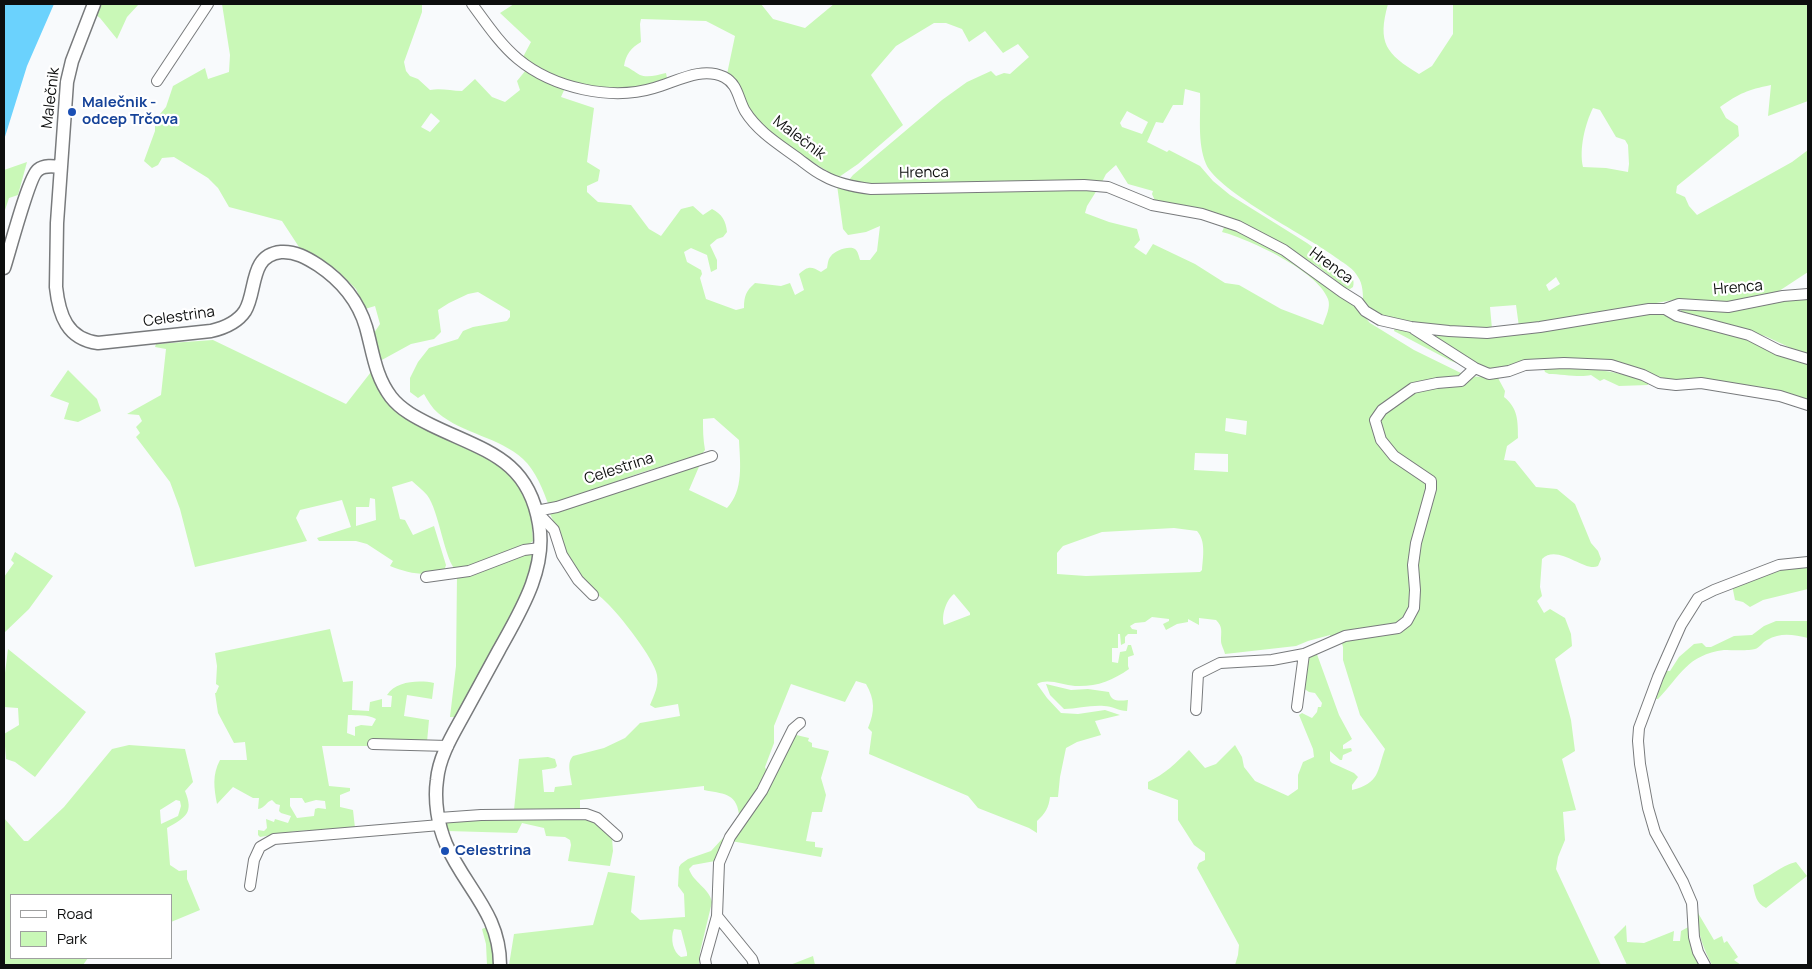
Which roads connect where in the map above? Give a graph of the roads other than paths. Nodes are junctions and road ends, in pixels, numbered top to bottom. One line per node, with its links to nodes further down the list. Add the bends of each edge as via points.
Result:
1 (208, 4): 4 (street)
2 (472, 4): 6 (street, Malečnik, via 518,59 539,73 576,89 629,92 654,88 698,73 722,77 731,82 745,111 771,139 824,177)
3 (94, 5): 5 (street, Malečnik, via 69,71)
4 (157, 80)
5 (60, 167): 7 (street, via 42,167 35,171); 15 (street, Celestrina, via 57,301 66,324 80,338 88,342 117,342 226,327 244,313 262,262 284,252 299,255 320,266 355,300 366,326 377,372 394,400 416,418 509,464 524,482)
6 (840, 183): 10 (street, Hrenca, via 871,189 1108,186 1152,206 1202,214 1238,226 1284,250 1380,320)
7 (4, 268)
8 (1808, 294): 9 (street, Hrenca, via 1728,307 1679,304)
9 (1665, 308): 10 (street, Hrenca, via 1486,333); 11 (street, via 1677,316 1749,335 1778,350)
10 (1411, 327): 12 (street)
11 (1808, 359)
12 (1475, 368): 13 (street, via 1489,374 1525,365 1611,364 1659,383 1726,387 1780,396); 20 (street, via 1460,381 1413,388 1382,410 1375,420 1381,440 1394,456 1431,481 1416,543 1414,608 1407,621 1398,628 1345,636)
13 (1808, 405)
14 (712, 456): 15 (street, Celestrina)
15 (536, 511): 16 (street, Celestrina); 19 (street, Celestrina, via 554,530 562,555 578,580)
16 (540, 548): 18 (street, via 524,550 469,571); 25 (street, Celestrina, via 535,578 527,597)
17 (1808, 562): 33 (street, via 1779,565 1698,598 1681,625 1640,728 1640,764 1648,808 1655,832 1684,882 1692,903 1694,936)
18 (426, 577)
19 (593, 595)
20 (1304, 654): 21 (street); 22 (street, via 1272,660 1220,663 1198,674)
21 (1297, 707)
22 (1196, 710)
23 (800, 723): 29 (street, via 793,729 762,791 730,837 720,863)
24 (373, 744): 25 (street)
25 (448, 746): 26 (street, Celestrina, via 438,771 436,802)
26 (439, 821): 27 (street, via 481,815 586,814 597,818); 28 (street, via 274,839 260,847 254,860); 30 (street, Celestrina, via 446,845 492,922 498,940)
27 (617, 836)
28 (250, 886)
29 (716, 916): 31 (street); 32 (street)
30 (500, 965)
31 (706, 965)
32 (754, 965)
33 (1705, 965)

